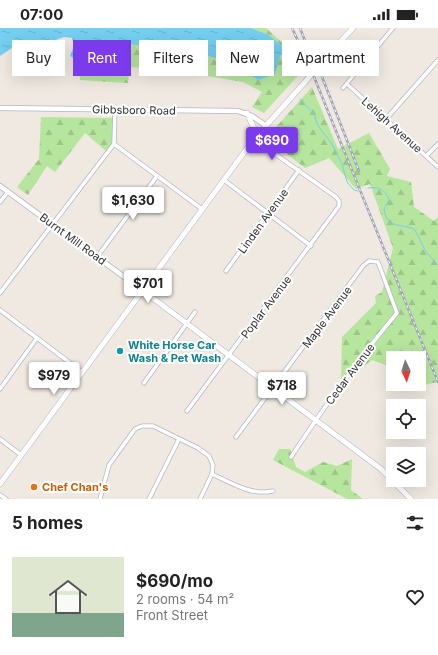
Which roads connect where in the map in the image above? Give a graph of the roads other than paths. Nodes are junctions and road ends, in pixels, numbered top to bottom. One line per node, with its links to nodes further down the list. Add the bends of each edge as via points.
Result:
1 (353, 28): 10 (main road, bridge)
2 (393, 28): 4 (street)
3 (438, 60): 9 (street)
4 (347, 84): 5 (street); 9 (street, Lehigh Avenue)
5 (343, 88)
6 (0, 108): 7 (street, Gibbsboro Road)
7 (115, 110): 8 (street, Gibbsboro Road, via 238,111); 12 (street)
8 (247, 114): 10 (street, Gibbsboro Road); 11 (main road)
9 (386, 119): 14 (street, Lehigh Avenue)
10 (265, 125): 11 (main road)
11 (255, 137): 16 (street); 18 (main road)
12 (114, 144): 17 (street); 24 (street)
13 (438, 144): 14 (street)
14 (426, 156): 15 (street, Lehigh Avenue)
15 (438, 167)
16 (299, 170): 23 (street, Linden Avenue); 25 (street, Poplar Avenue, via 339,201 336,211)
17 (157, 176): 22 (street); 26 (street)
18 (224, 180): 22 (main road); 23 (street)
19 (0, 186): 20 (street, Burnt Mill Road)
20 (8, 192): 21 (street); 24 (street, Burnt Mill Road)
21 (0, 202)
22 (202, 209): 29 (main road)
23 (269, 214): 25 (street); 28 (street, Linden Avenue)
24 (52, 224): 26 (street, Burnt Mill Road); 30 (street)
25 (311, 246): 35 (street, Poplar Avenue)
26 (97, 257): 29 (street, Burnt Mill Road)
27 (378, 262): 39 (street, Maple Avenue, via 369,261 363,266); 41 (street, Cedar Avenue, via 397,313)
28 (226, 271)
29 (142, 290): 33 (main road, Burnt Mill Road); 36 (main road)
30 (0, 293)
31 (0, 310): 34 (street)
32 (195, 312): 33 (street)
33 (187, 321): 35 (main road, Burnt Mill Road); 37 (street)
34 (38, 338): 36 (street); 38 (street)
35 (230, 355): 39 (main road, Burnt Mill Road); 40 (street, Poplar Avenue)
36 (82, 372): 45 (main road)
37 (144, 383)
38 (0, 389)
39 (274, 389): 41 (main road, Burnt Mill Road); 42 (street, Maple Avenue)
40 (187, 411)
41 (316, 420): 46 (street, Cedar Avenue); 55 (main road, Burnt Mill Road, via 381,469)
42 (236, 437)
43 (179, 438): 47 (street, via 209,456 213,465); 52 (street, via 153,426 138,427 109,465); 53 (street)
44 (0, 439): 45 (street)
45 (21, 455): 48 (main road)
46 (291, 457)
47 (212, 474): 49 (street, via 261,494); 54 (street)
48 (0, 484)
49 (273, 491)
50 (0, 495): 51 (street)
51 (6, 499)
52 (100, 499)
53 (149, 499)
54 (200, 499)
55 (411, 499)

